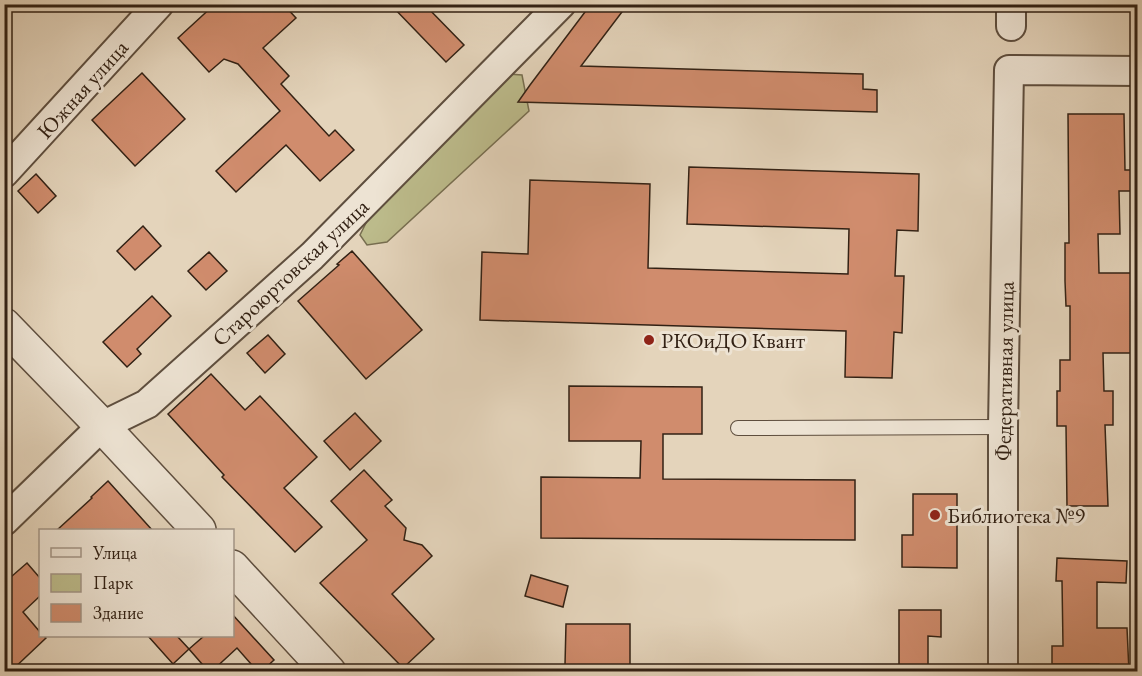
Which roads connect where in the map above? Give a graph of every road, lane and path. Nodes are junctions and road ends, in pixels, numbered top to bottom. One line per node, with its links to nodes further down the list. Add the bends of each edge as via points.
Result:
1 (159, 4): 4 (street, Южная улица)
2 (561, 4): 6 (street, Староюртовская улица, via 312,256 147,404)
3 (1137, 71): 7 (street, Федеративная улица, via 1009,70)
4 (4, 173)
5 (4, 325): 6 (street)
6 (102, 426): 9 (street, Староюртовская улица); 10 (street)
7 (1002, 427): 8 (lane); 13 (street, Федеративная улица)
8 (738, 428)
9 (4, 521)
10 (197, 529)
11 (234, 569): 12 (street)
12 (323, 669)
13 (1003, 672)

